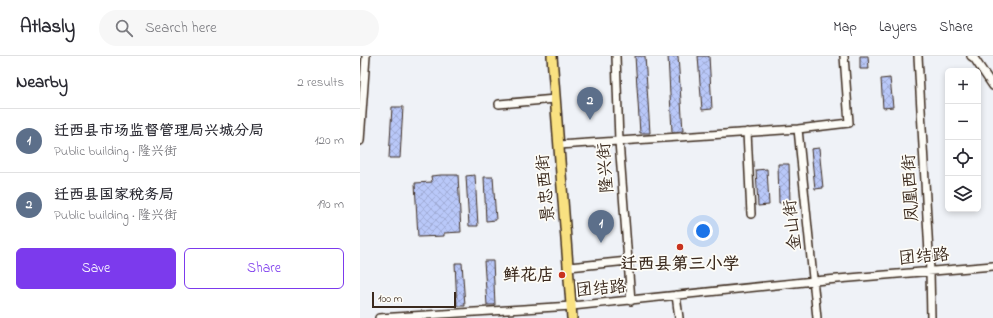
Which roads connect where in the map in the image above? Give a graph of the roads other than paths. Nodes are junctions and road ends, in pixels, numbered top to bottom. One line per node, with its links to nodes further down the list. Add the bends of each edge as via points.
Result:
1 (366, 56): 8 (street)
2 (552, 56): 9 (main road, 景忠西街)
3 (616, 56): 14 (street, 隆兴街)
4 (844, 56): 11 (street, via 849,123)
5 (918, 56): 20 (street, 凤凰西街)
6 (971, 56): 7 (street)
7 (993, 86)
8 (362, 96): 13 (street)
9 (555, 99): 10 (street); 15 (main road, 景忠西街)
10 (499, 104)
11 (798, 128): 12 (street); 21 (street, 金山街)
12 (747, 132): 14 (street); 16 (street)
13 (360, 141)
14 (619, 141): 15 (street); 17 (street, 隆兴街)
15 (559, 145): 19 (main road, 景忠西街)
16 (751, 214)
17 (628, 261): 19 (street); 23 (street, 隆兴街)
18 (993, 266): 20 (street, 团结路)
19 (568, 267): 24 (main road, 景忠西街)
20 (930, 271): 21 (street, 团结路); 29 (street, 凤凰西街)
21 (814, 281): 22 (street, 团结路); 28 (street, 金山街)
22 (676, 295): 23 (street, 团结路); 27 (street)
23 (631, 301): 24 (street, 团结路)
24 (572, 306): 25 (street, 团结路); 26 (main road, 景忠西街)
25 (379, 318)
26 (572, 318)
27 (679, 318)
28 (817, 318)
29 (931, 318)

